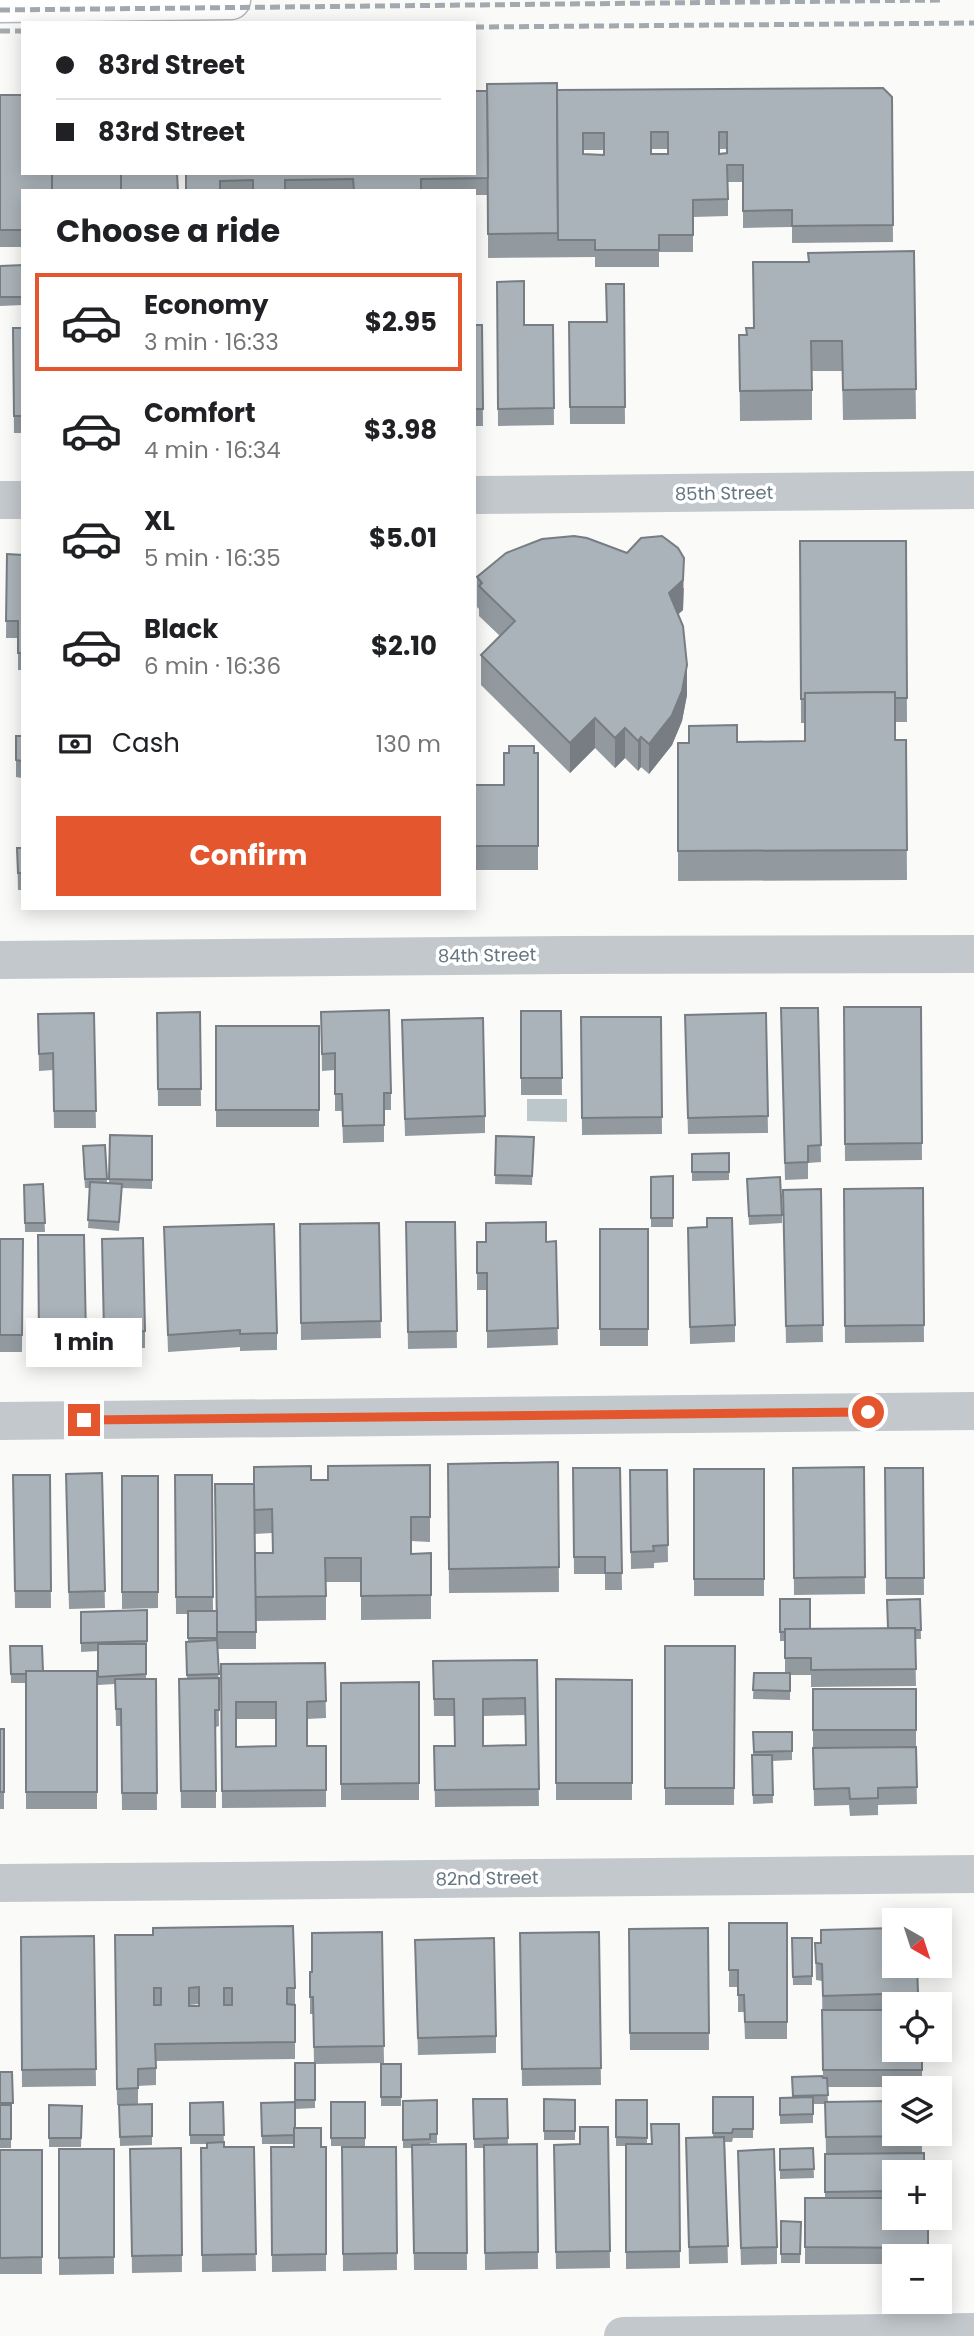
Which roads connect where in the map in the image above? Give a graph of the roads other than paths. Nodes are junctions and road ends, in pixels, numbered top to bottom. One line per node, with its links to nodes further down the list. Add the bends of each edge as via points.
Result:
1 (231, 0): 2 (main road)
2 (75, 1): 3 (main road)
3 (0, 3)
4 (974, 490): 5 (street, 85th Street)
5 (476, 495)
6 (0, 500): 7 (street)
7 (21, 500)
8 (974, 954): 9 (street, 84th Street)
9 (0, 960)
10 (974, 1411): 11 (street)
11 (0, 1421)
12 (974, 1874): 13 (street, 82nd Street)
13 (0, 1883)
14 (974, 2332): 15 (street)
15 (623, 2336)

